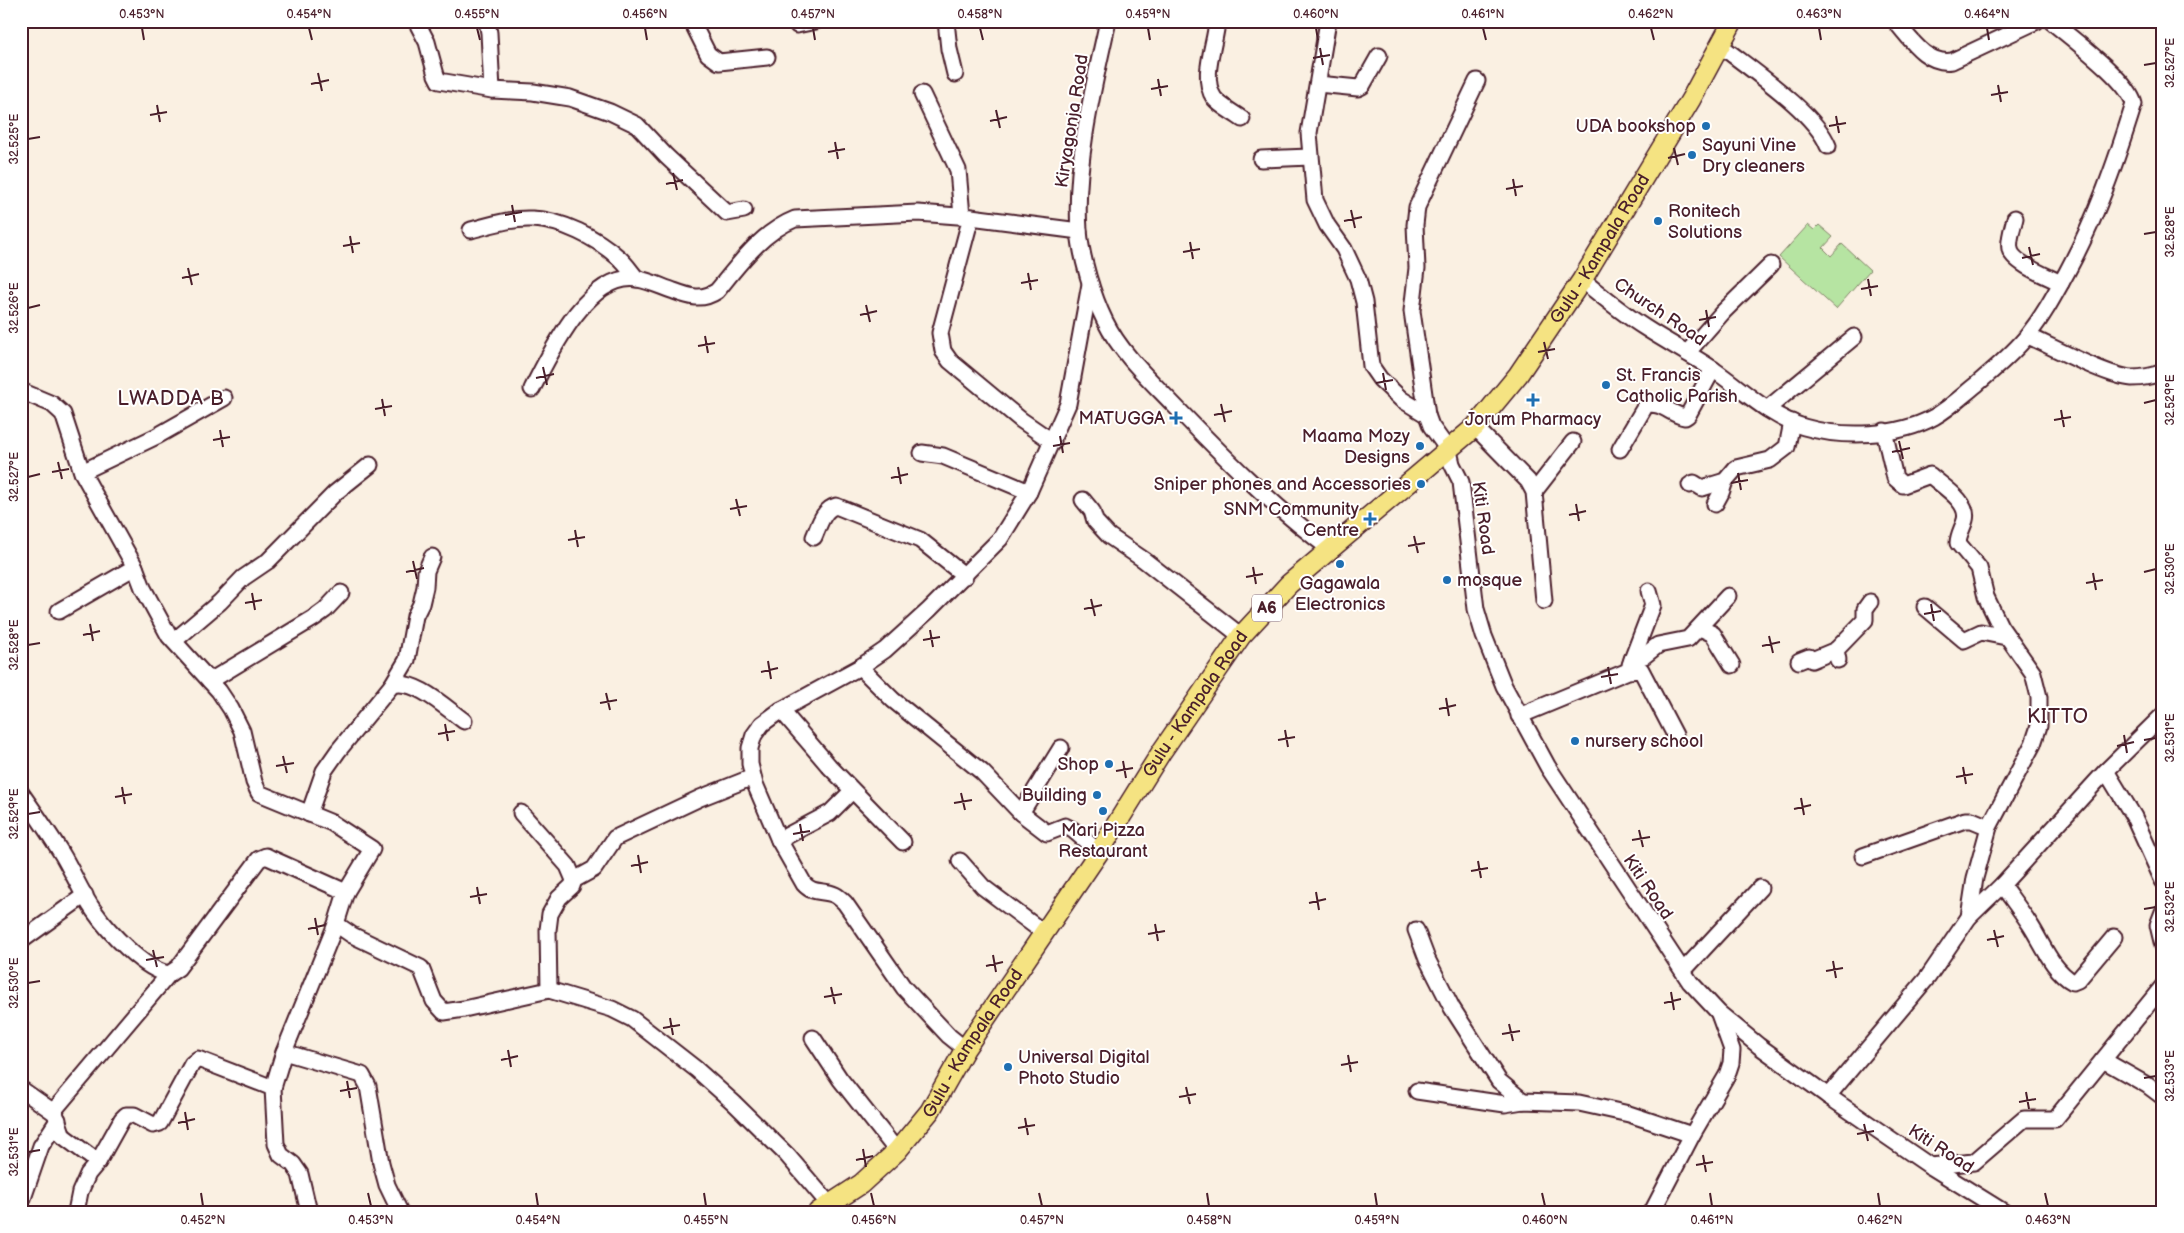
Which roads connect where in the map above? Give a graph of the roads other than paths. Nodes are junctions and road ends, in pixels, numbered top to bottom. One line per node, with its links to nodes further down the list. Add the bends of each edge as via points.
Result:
1 (416, 21): 20 (street, via 427,42 439,82)
2 (487, 21): 20 (street)
3 (694, 21): 16 (street, via 708,54 719,62)
4 (816, 21): 13 (street)
5 (946, 21): 17 (street)
6 (1108, 21): 30 (street, Kiryagonja Road, via 1083,151)
7 (1217, 21): 22 (street, via 1208,67 1211,90 1214,98)
8 (1328, 21): 19 (street)
9 (1733, 21): 14 (main road, Gulu - Kampala Road / A6)
10 (1895, 21): 11 (street, via 1925,55 1944,62)
11 (2037, 21)
12 (2051, 21): 34 (street, Church Road, via 2119,80 2132,96 2134,104 2100,205)
13 (797, 25)
14 (1720, 44): 23 (street, via 1804,112 1824,135); 33 (main road, Gulu - Kampala Road / A6, via 1691,99)
15 (1379, 56): 19 (street, via 1358,88)
16 (767, 57)
17 (955, 74)
18 (1477, 81): 45 (street, via 1417,207 1417,268 1412,311)
19 (1318, 84): 24 (street, via 1309,132)
20 (492, 90): 26 (street, via 570,98 610,112 637,125 727,213)
21 (922, 94): 27 (street, via 958,170)
22 (1242, 119)
23 (1828, 146)
24 (1310, 157): 25 (street); 45 (street, via 1315,200 1358,279 1364,302 1371,366 1401,399)
25 (1261, 159)
26 (744, 210)
27 (966, 216): 30 (street); 32 (street, via 918,213 795,219 768,235 709,297 692,298); 49 (street, via 940,333 943,351 950,361 999,402)
28 (2015, 218): 34 (street, via 2009,247 2011,254 2026,266)
29 (471, 230): 32 (street, via 509,220 531,218 551,221 600,244 620,258)
30 (1079, 231): 35 (street, Kiryagonja Road)
31 (1771, 265): 38 (street)
32 (637, 279): 41 (street, via 619,280 582,306 558,337)
33 (1582, 280): 38 (street, Church Road, via 1642,326); 47 (main road, Gulu - Kampala Road / A6, via 1518,375)
34 (2061, 283): 36 (street, Church Road)
35 (1090, 284): 49 (street, via 1068,404); 63 (street, Kiryagonja Road, via 1105,322 1126,354 1267,497)
36 (2028, 336): 40 (street, via 2131,378 2150,377); 48 (street, Church Road, via 1954,404 1936,416 1903,429)
37 (1854, 337): 44 (street)
38 (1687, 353): 39 (street, Church Road)
39 (1713, 369): 44 (street, Church Road); 51 (street, via 1688,415 1680,417 1660,405 1646,405)
40 (2163, 372)
41 (532, 389)
42 (21, 391): 55 (street, via 52,404 63,414)
43 (224, 398): 55 (street, via 157,436)
44 (1767, 409): 46 (street, Church Road)
45 (1427, 415): 52 (street, Kiti Road)
46 (1792, 422): 48 (street, Church Road, via 1846,434); 56 (street, via 1787,447 1770,460 1736,468)
47 (1475, 427): 52 (main road, Gulu - Kampala Road / A6); 59 (street, via 1528,481)
48 (1884, 430): 76 (street, via 1895,478 1899,482 1903,484 1930,475 1966,510 1958,543 1979,568 1986,597)
49 (1053, 442): 58 (street)
50 (1573, 442): 59 (street)
51 (1620, 449)
52 (1449, 451): 63 (main road, Gulu - Kampala Road / A6); 86 (street, Kiti Road, via 1461,482 1476,608 1494,663)
53 (922, 453): 58 (street, via 942,456)
54 (370, 465): 77 (street, via 336,493 268,561 243,578)
55 (82, 472): 65 (street)
56 (1725, 481): 57 (street, via 1702,488 1694,483); 61 (street)
57 (1690, 485)
58 (1029, 492): 66 (street, via 1000,540)
59 (1534, 492): 70 (street)
60 (1082, 500): 75 (street, via 1092,511 1095,522 1109,536)
61 (1714, 504)
62 (814, 537): 66 (street, via 824,514 836,506 920,540)
63 (1330, 549): 75 (main road, Gulu - Kampala Road / A6, via 1289,584)
64 (432, 557): 83 (street, via 415,616 407,660)
65 (135, 567): 73 (street); 77 (street, via 143,588)
66 (965, 576): 81 (street, via 904,634)
67 (1649, 591): 79 (street, via 1653,605)
68 (341, 593): 82 (street, via 314,618)
69 (1728, 596): 74 (street)
70 (1544, 601)
71 (1870, 602): 78 (street, via 1865,609 1865,620 1837,655 1812,660 1805,657)
72 (1925, 608): 76 (street, via 1964,640 1981,632)
73 (59, 611)
74 (1700, 628): 79 (street, via 1688,639 1658,645); 80 (street, via 1713,634)
75 (1242, 636): 100 (main road, Gulu - Kampala Road / A6, via 1162,751)
76 (2006, 637): 97 (street, via 2033,673 2040,715 2033,744)
77 (174, 641): 82 (street)
78 (1799, 661)
79 (1630, 665): 86 (street); 88 (street, via 1641,670)
80 (1732, 665)
81 (860, 666): 84 (street); 94 (street, via 893,700 982,772)
82 (210, 681): 95 (street, via 231,709 242,731 260,794)
83 (392, 685): 87 (street, via 410,684); 95 (street, via 324,771)
84 (780, 710): 91 (street, via 754,734 750,748); 92 (street)
85 (2163, 715): 90 (street)
86 (1519, 716): 117 (street, Kiti Road, via 1548,767)
87 (464, 721)
88 (1675, 735)
89 (1061, 748): 94 (street)
90 (2106, 771): 104 (street, via 2134,817); 105 (street)
91 (753, 777): 98 (street); 103 (street, via 616,838 594,868)
92 (852, 791): 98 (street, via 830,813); 99 (street)
93 (21, 793): 108 (street, via 63,855)
94 (1021, 813): 100 (street, via 1046,833 1064,826 1073,830)
95 (309, 814): 107 (street, via 332,823 372,849)
96 (521, 814): 103 (street, via 568,866)
97 (1989, 827): 101 (street, via 1965,820); 110 (street, via 1975,878)
98 (779, 840): 123 (street, via 809,890 836,895 845,903 904,988)
99 (903, 842)
100 (1099, 852): 113 (main road, Gulu - Kampala Road / A6)
101 (1863, 856)
102 (960, 861): 113 (street, via 983,887)
103 (574, 880): 120 (street, via 550,914)
104 (2163, 881)
105 (2002, 886): 110 (street); 114 (street, via 2065,978 2073,982)
106 (1760, 888): 117 (street)
107 (346, 892): 111 (street); 118 (street, via 270,858 262,858 178,968)
108 (85, 895): 115 (street); 118 (street, via 113,934 141,959)
109 (2163, 912): 116 (street, via 2158,925)
110 (1969, 917): 129 (street, via 1928,977)
111 (336, 924): 120 (street, via 421,968 434,1002 444,1012); 124 (street)
112 (1416, 930): 131 (street, via 1452,1008 1499,1080)
113 (1043, 932): 123 (main road, Gulu - Kampala Road / A6)
114 (2114, 936)
115 (21, 941)
116 (2163, 946)
117 (1683, 971): 121 (street, Kiti Road)
118 (169, 974): 132 (street, via 56,1108)
119 (2163, 986): 125 (street)
120 (548, 990): 138 (street, via 612,1009 632,1019 696,1069 787,1155)
121 (1718, 1013): 129 (street, Kiti Road); 133 (street, via 1732,1050 1731,1063)
122 (813, 1038): 134 (street, via 840,1079)
123 (965, 1049): 134 (main road, Gulu - Kampala Road / A6, via 930,1111)
124 (284, 1052): 126 (street); 141 (street, via 362,1075 368,1086 387,1185)
125 (2103, 1060): 130 (street); 136 (street, via 2055,1119 2024,1119 1974,1162)
126 (273, 1088): 135 (street, via 198,1059 192,1064 160,1123 153,1125 134,1115 126,1115); 140 (street, via 276,1144 281,1155 300,1174)
127 (21, 1089): 132 (street)
128 (1417, 1092): 131 (street, via 1505,1104)
129 (1828, 1096): 136 (street, Kiti Road)
130 (2163, 1097)
131 (1523, 1101): 133 (street, via 1579,1103 1629,1114)
132 (56, 1117): 135 (street, via 69,1142); 137 (street, via 41,1146)
133 (1692, 1135): 142 (street)
134 (897, 1151): 138 (main road, Gulu - Kampala Road / A6, via 860,1184)
135 (98, 1162): 139 (street, via 80,1192)
136 (1930, 1166): 143 (street, Kiti Road)
137 (21, 1204)
138 (824, 1208)
139 (76, 1212)
140 (309, 1212)
141 (400, 1212)
142 (1652, 1212)
143 (2004, 1212)

